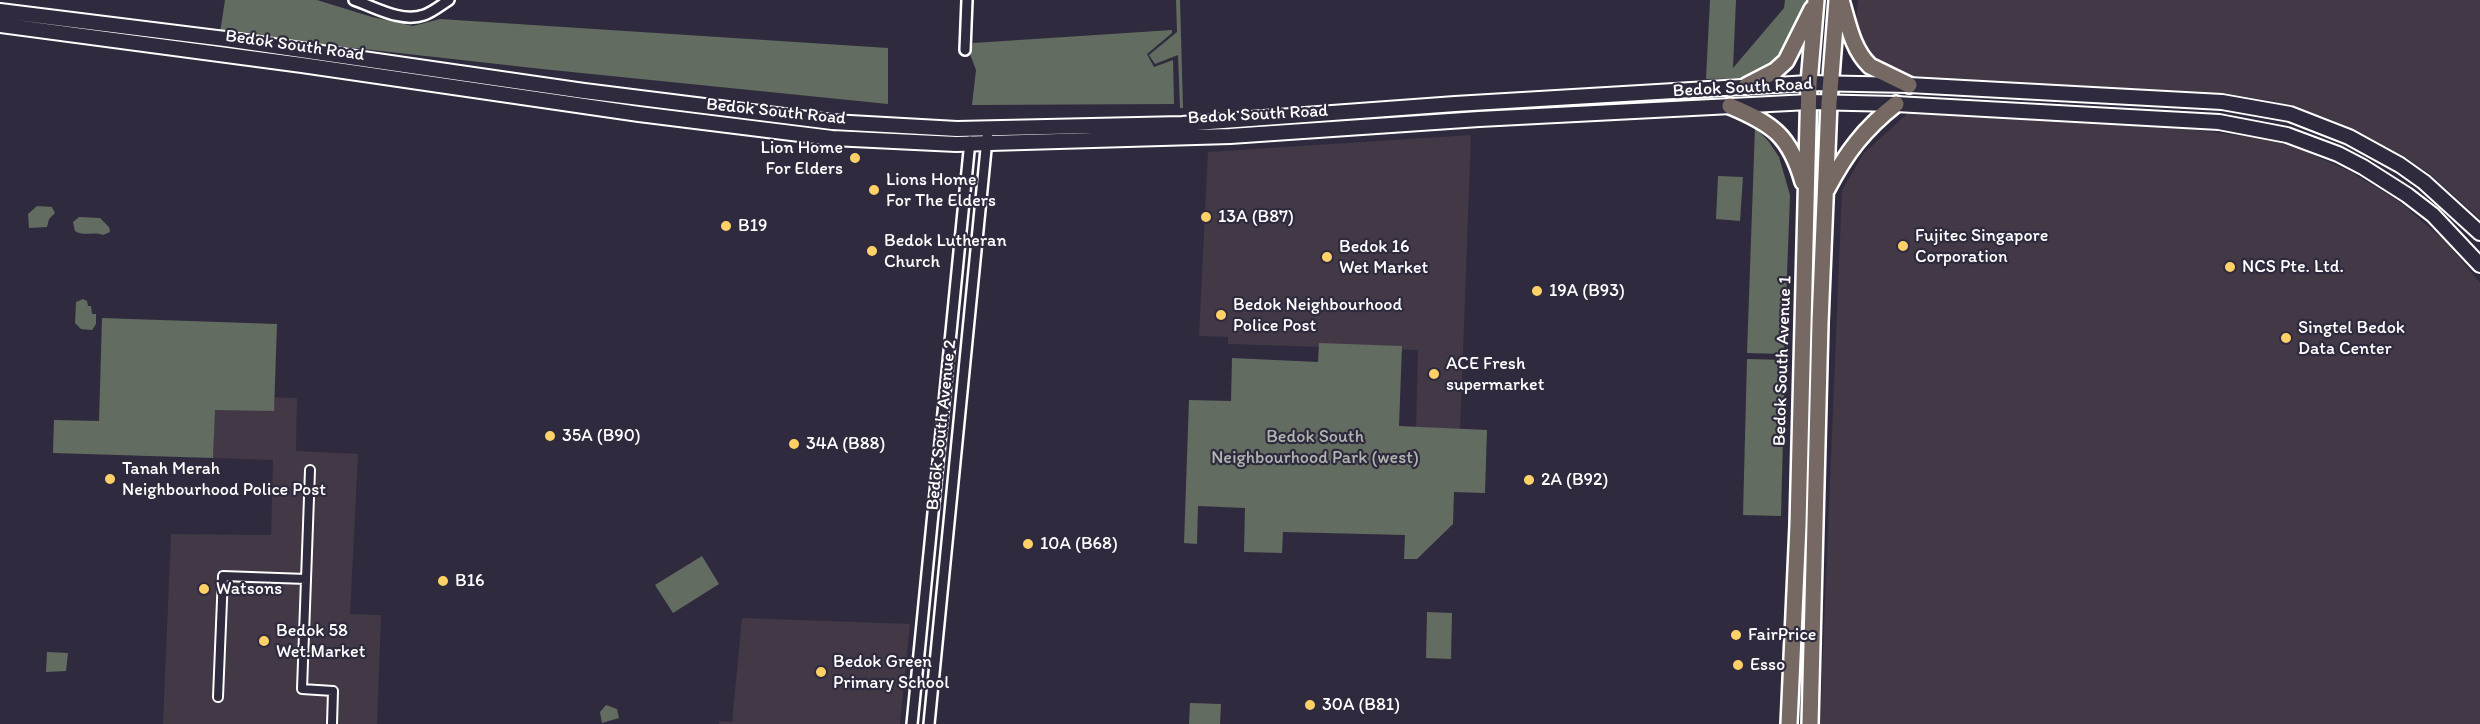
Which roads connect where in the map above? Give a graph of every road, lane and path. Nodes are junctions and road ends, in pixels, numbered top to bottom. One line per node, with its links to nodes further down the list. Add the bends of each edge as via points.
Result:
1 (354, 0): 2 (street, via 396,15 416,17)
2 (449, 0)
3 (967, 0): 8 (street)
4 (1839, 0): 10 (main road, Bedok South Avenue 1); 11 (main road, via 1854,44 1865,62)
5 (1816, 1): 9 (main road, Bedok South Avenue 1); 12 (main road, via 1786,61)
6 (0, 11): 17 (main road, Bedok South Road, via 165,30 832,123)
7 (0, 25): 20 (main road, Bedok South Road, via 832,138)
8 (965, 50)
9 (1809, 83): 10 (main road, Bedok South Road); 12 (main road, Bedok South Road); 13 (main road, Bedok South Avenue 1)
10 (1830, 83): 11 (main road, Bedok South Road); 14 (main road, Bedok South Avenue 1)
11 (1910, 85): 24 (main road, Bedok South Road, via 2222,102 2290,114 2349,137 2400,165 2446,200)
12 (1746, 86): 19 (main road, Bedok South Road)
13 (1809, 102): 14 (main road, Bedok South Road); 16 (main road, Bedok South Road); 23 (main road, Bedok South Avenue 1)
14 (1829, 103): 15 (main road, Bedok South Road); 22 (main road, Bedok South Avenue 1)
15 (1896, 104): 22 (main road, via 1848,151); 25 (main road, Bedok South Road, via 2219,122 2287,135 2338,154 2386,180 2433,215)
16 (1730, 106): 19 (main road, Bedok South Road, via 1241,136); 23 (main road, via 1754,116 1787,142)
17 (971, 129): 18 (main road, Bedok South Road); 20 (street, Bedok South Avenue 2)
18 (988, 129): 19 (main road, Bedok South Road); 21 (street, Bedok South Avenue 2)
19 (1142, 132): 21 (main road, Bedok South Road)
20 (970, 144): 21 (main road, Bedok South Road); 30 (street, Bedok South Avenue 2)
21 (986, 144): 31 (street, Bedok South Avenue 2)
22 (1826, 192): 33 (main road, Bedok South Avenue 1)
23 (1808, 196): 32 (main road, Bedok South Avenue 1)
24 (2480, 233)
25 (2480, 265)
26 (310, 470): 27 (street)
27 (306, 579): 28 (street, via 223,576); 29 (street, via 302,689 333,691)
28 (218, 698)
29 (332, 724)
30 (912, 724)
31 (929, 724)
32 (1789, 724)
33 (1810, 724)

